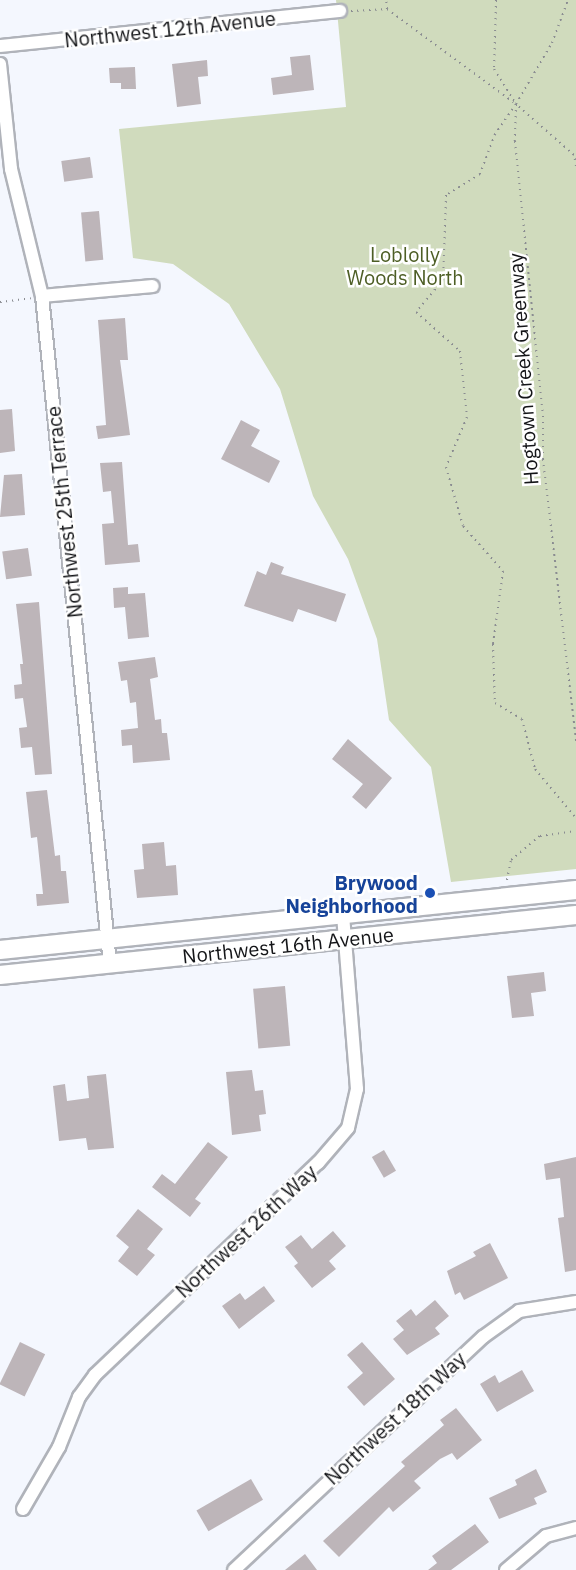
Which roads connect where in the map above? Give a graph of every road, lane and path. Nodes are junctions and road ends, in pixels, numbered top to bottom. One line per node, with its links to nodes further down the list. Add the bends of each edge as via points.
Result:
1 (386, 0): 4 (path)
2 (496, 0): 8 (path, via 494,69)
3 (568, 0): 8 (path, via 552,43)
4 (387, 9): 5 (path); 8 (path)
5 (340, 11): 6 (street, Northwest 12th Avenue)
6 (0, 46)
7 (0, 63): 11 (street, Northwest 25th Terrace, via 11,170)
8 (516, 104): 9 (path, via 574,155); 13 (path, Hogtown Creek Greenway, via 515,141 543,416 543,459); 14 (path, via 495,134 480,174 446,195 443,280 416,312 460,351 467,417 446,467 463,526 503,571 493,644 495,703 522,719 535,769)
9 (576, 166)
10 (153, 286): 11 (street)
11 (42, 296): 12 (path); 20 (street, Northwest 25th Terrace)
12 (0, 302)
13 (576, 741)
14 (576, 818)
15 (576, 831): 16 (path, via 540,836 510,860)
16 (507, 884)
17 (576, 890): 18 (main road, Northwest 16th Avenue)
18 (343, 915): 20 (main road, Northwest 16th Avenue); 21 (street, Northwest 26th Way)
19 (576, 915): 21 (main road, Northwest 16th Avenue)
20 (108, 939): 22 (main road, Northwest 16th Avenue); 23 (street, Northwest 25th Terrace)
21 (345, 939): 23 (main road, Northwest 16th Avenue); 26 (street, Northwest 26th Way, via 357,1089 348,1128 318,1163 95,1375 79,1397 58,1447)
22 (0, 950)
23 (110, 964): 24 (main road, Northwest 16th Avenue)
24 (0, 975)
25 (576, 1302): 28 (street, Northwest 18th Way, via 519,1311 483,1337)
26 (23, 1509)
27 (576, 1528): 29 (street, via 546,1536)
28 (234, 1570)
29 (506, 1570)

